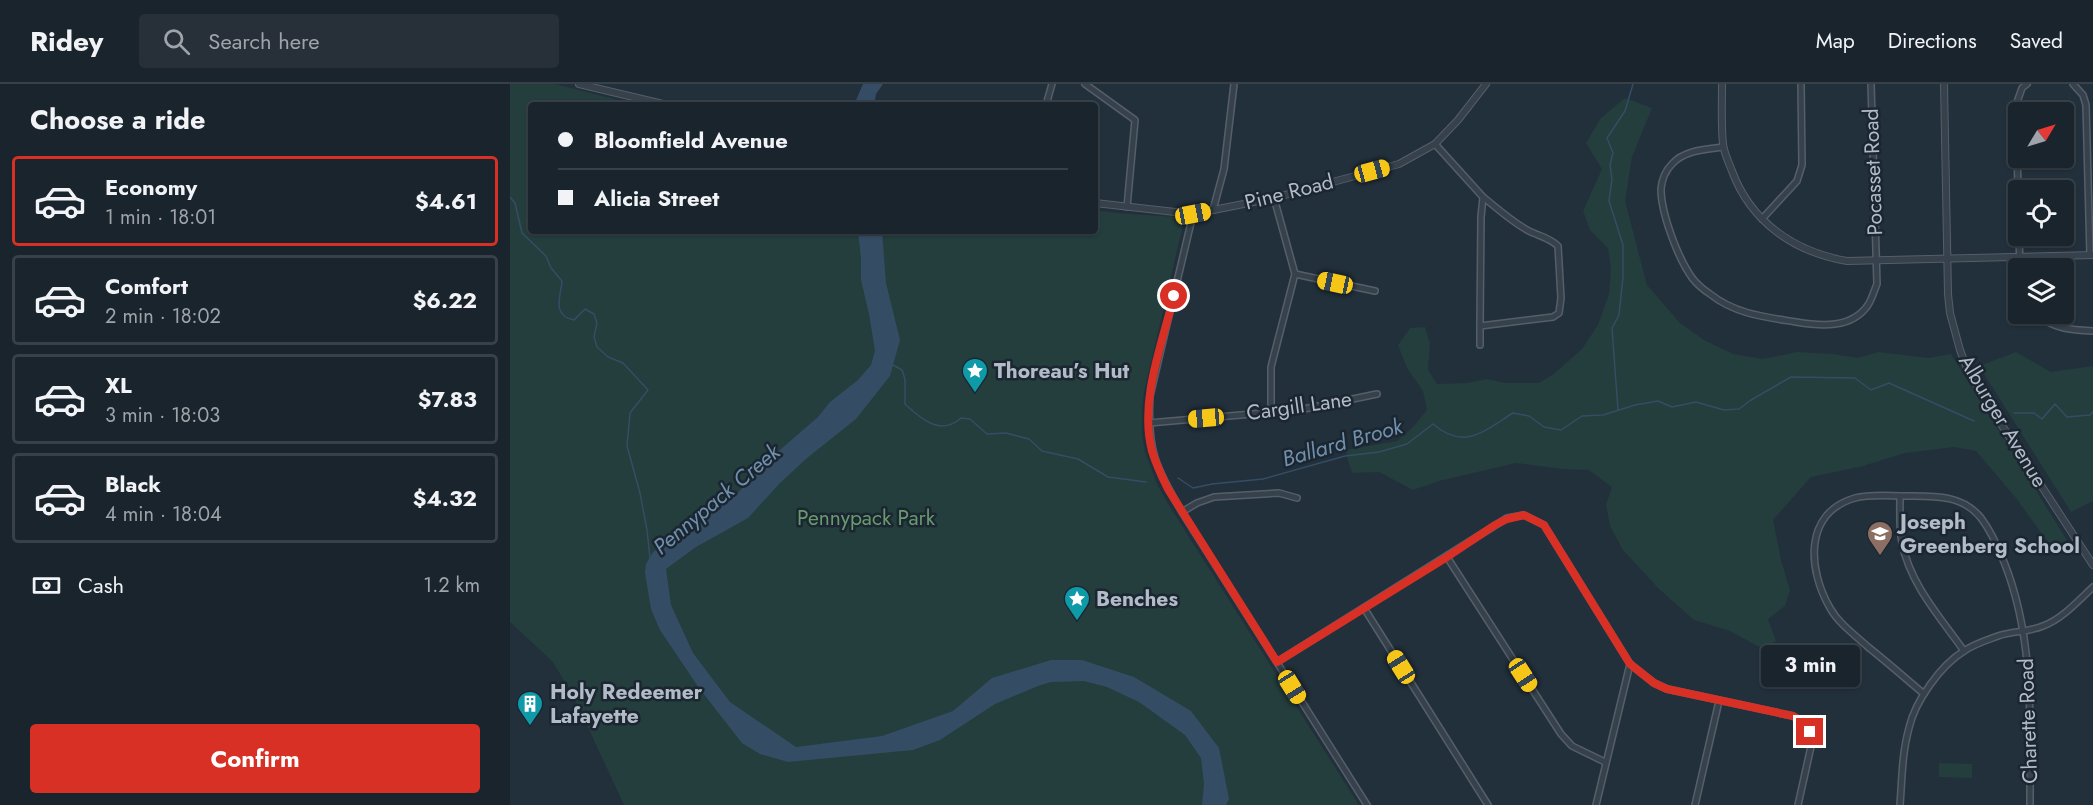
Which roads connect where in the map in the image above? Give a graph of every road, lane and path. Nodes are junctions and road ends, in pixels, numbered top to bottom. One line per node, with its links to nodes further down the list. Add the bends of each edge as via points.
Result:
1 (579, 84): 12 (street)
2 (1052, 84): 13 (street)
3 (1085, 84): 20 (street, via 1135,120)
4 (1234, 84): 21 (street, via 1224,169)
5 (1486, 84): 14 (street, Pine Road)
6 (1722, 84): 15 (street)
7 (1801, 84): 23 (street, via 1802,165 1797,181)
8 (1871, 84): 28 (street, Pocasset Road)
9 (1944, 84): 27 (street, Alburger Avenue)
10 (2073, 84): 25 (street, via 2086,105)
11 (2025, 86): 16 (street, via 2016,105)
12 (654, 102)
13 (1047, 102)
14 (1435, 144): 17 (street); 18 (street, Pine Road, via 1399,164)
15 (1723, 147): 23 (street, via 1739,188); 28 (street, Pocasset Road, via 1697,151 1673,162 1664,174 1661,188 1679,255 1694,280 1710,295 1747,313 1820,326 1837,324 1853,318 1867,306 1877,284)
16 (2018, 180)
17 (1484, 197): 32 (street); 32 (street, via 1528,231 1558,246 1561,298 1559,313 1553,317)
18 (1274, 198): 21 (street, Pine Road); 29 (street)
19 (1098, 203): 20 (street, Pine Road)
20 (1127, 207): 22 (street, Pine Road)
21 (1214, 210): 22 (street, Pine Road)
22 (1193, 214): 37 (street, via 1150,396)
23 (1762, 219): 28 (street, via 1778,234 1814,253 1847,261)
24 (2019, 246): 26 (street)
25 (2092, 255): 26 (street)
26 (2020, 257): 27 (street)
27 (1948, 259): 28 (street); 42 (street, Alburger Avenue, via 1950,313 1968,371)
28 (1876, 260)
29 (1295, 274): 30 (street); 36 (street, via 1271,367)
30 (1375, 291)
31 (2051, 324): 33 (street)
32 (1480, 326): 34 (street)
33 (2093, 331)
34 (1480, 345)
35 (1377, 394): 36 (street, Cargill Lane)
36 (1271, 412): 37 (street, Cargill Lane)
37 (1149, 423): 40 (street, via 1157,465)
38 (1900, 496): 45 (street, Charette Road, via 1953,498 1980,518 2010,578); 46 (street, via 1901,540 1906,561); 49 (street, Charette Road, via 1856,498 1840,505 1819,528 1813,562 1830,608 1846,627)
39 (1297, 498): 40 (street, via 1279,493 1214,497)
40 (1182, 512): 47 (street)
41 (1447, 557): 44 (street); 48 (street, via 1507,519 1524,515 1544,525); 51 (street, via 1561,734 1572,746)
42 (2093, 565)
43 (2093, 587): 45 (street, via 2055,620)
44 (1364, 608): 47 (street); 53 (street)
45 (2023, 631): 46 (street, via 2000,635); 58 (street, Charette Road, via 2029,670)
46 (1964, 651): 49 (street)
47 (1277, 662): 52 (street)
48 (1630, 664): 50 (street, via 1667,689); 51 (street)
49 (1924, 694): 57 (street, via 1909,726)
50 (1719, 701): 55 (street); 56 (street, via 1793,716 1805,723 1812,742)
51 (1605, 762): 54 (street)
52 (1367, 805)
53 (1488, 805)
54 (1596, 805)
55 (1695, 805)
56 (1798, 805)
57 (1900, 805)
58 (2030, 805)

